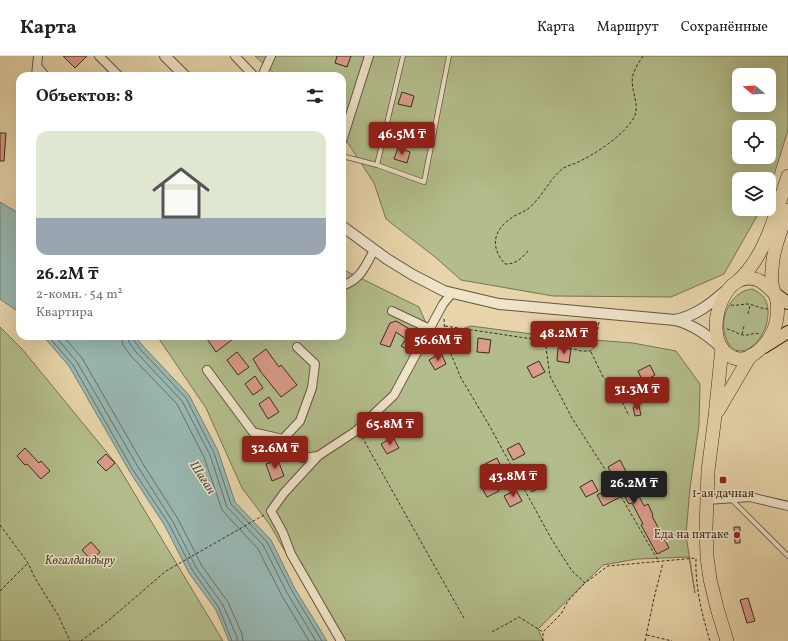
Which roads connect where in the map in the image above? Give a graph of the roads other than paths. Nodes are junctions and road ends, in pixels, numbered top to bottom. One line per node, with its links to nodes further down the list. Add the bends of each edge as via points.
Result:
1 (38, 56): 9 (street)
2 (99, 56): 12 (street)
3 (165, 56): 13 (street)
4 (235, 56): 14 (street)
5 (271, 56): 15 (street)
6 (369, 56): 16 (street)
7 (403, 56): 18 (lane)
8 (449, 56): 18 (lane, via 424,182)
9 (37, 66): 10 (street); 11 (street)
10 (36, 72)
11 (42, 72)
12 (115, 72)
13 (181, 72)
14 (250, 72)
15 (264, 72)
16 (346, 128)
17 (346, 157): 18 (lane)
18 (377, 164)
19 (788, 176): 24 (highway, via 764,243 750,269)
20 (788, 210): 21 (highway)
21 (786, 225): 27 (highway, via 773,258)
22 (346, 229): 23 (street)
23 (374, 250): 25 (street, via 361,275); 26 (street, via 413,276)
24 (736, 282): 27 (highway, via 754,279 761,281); 30 (street, via 703,309); 34 (highway, via 726,292 718,311 716,333)
25 (346, 284)
26 (452, 293): 30 (street, via 499,304); 31 (street)
27 (771, 299): 28 (main road); 35 (highway, via 777,306 775,325 770,338)
28 (788, 303)
29 (392, 311): 31 (street)
30 (675, 320): 34 (street, via 691,326)
31 (430, 329): 39 (street, via 394,395 358,429)
32 (788, 332): 35 (main road)
33 (297, 346): 38 (street, via 315,364 312,388 300,421)
34 (722, 348): 35 (highway, via 733,358 744,359); 37 (highway)
35 (754, 354): 37 (highway)
36 (207, 370): 38 (street, via 253,432)
37 (715, 416): 41 (highway)
38 (283, 439): 39 (street, via 303,458)
39 (318, 456): 44 (street, via 271,511 291,554)
40 (730, 499): 41 (street); 42 (street, via 750,497); 43 (lane)
41 (707, 500): 45 (highway, via 702,558)
42 (788, 506)
43 (788, 556)
44 (341, 641)
45 (727, 641)

